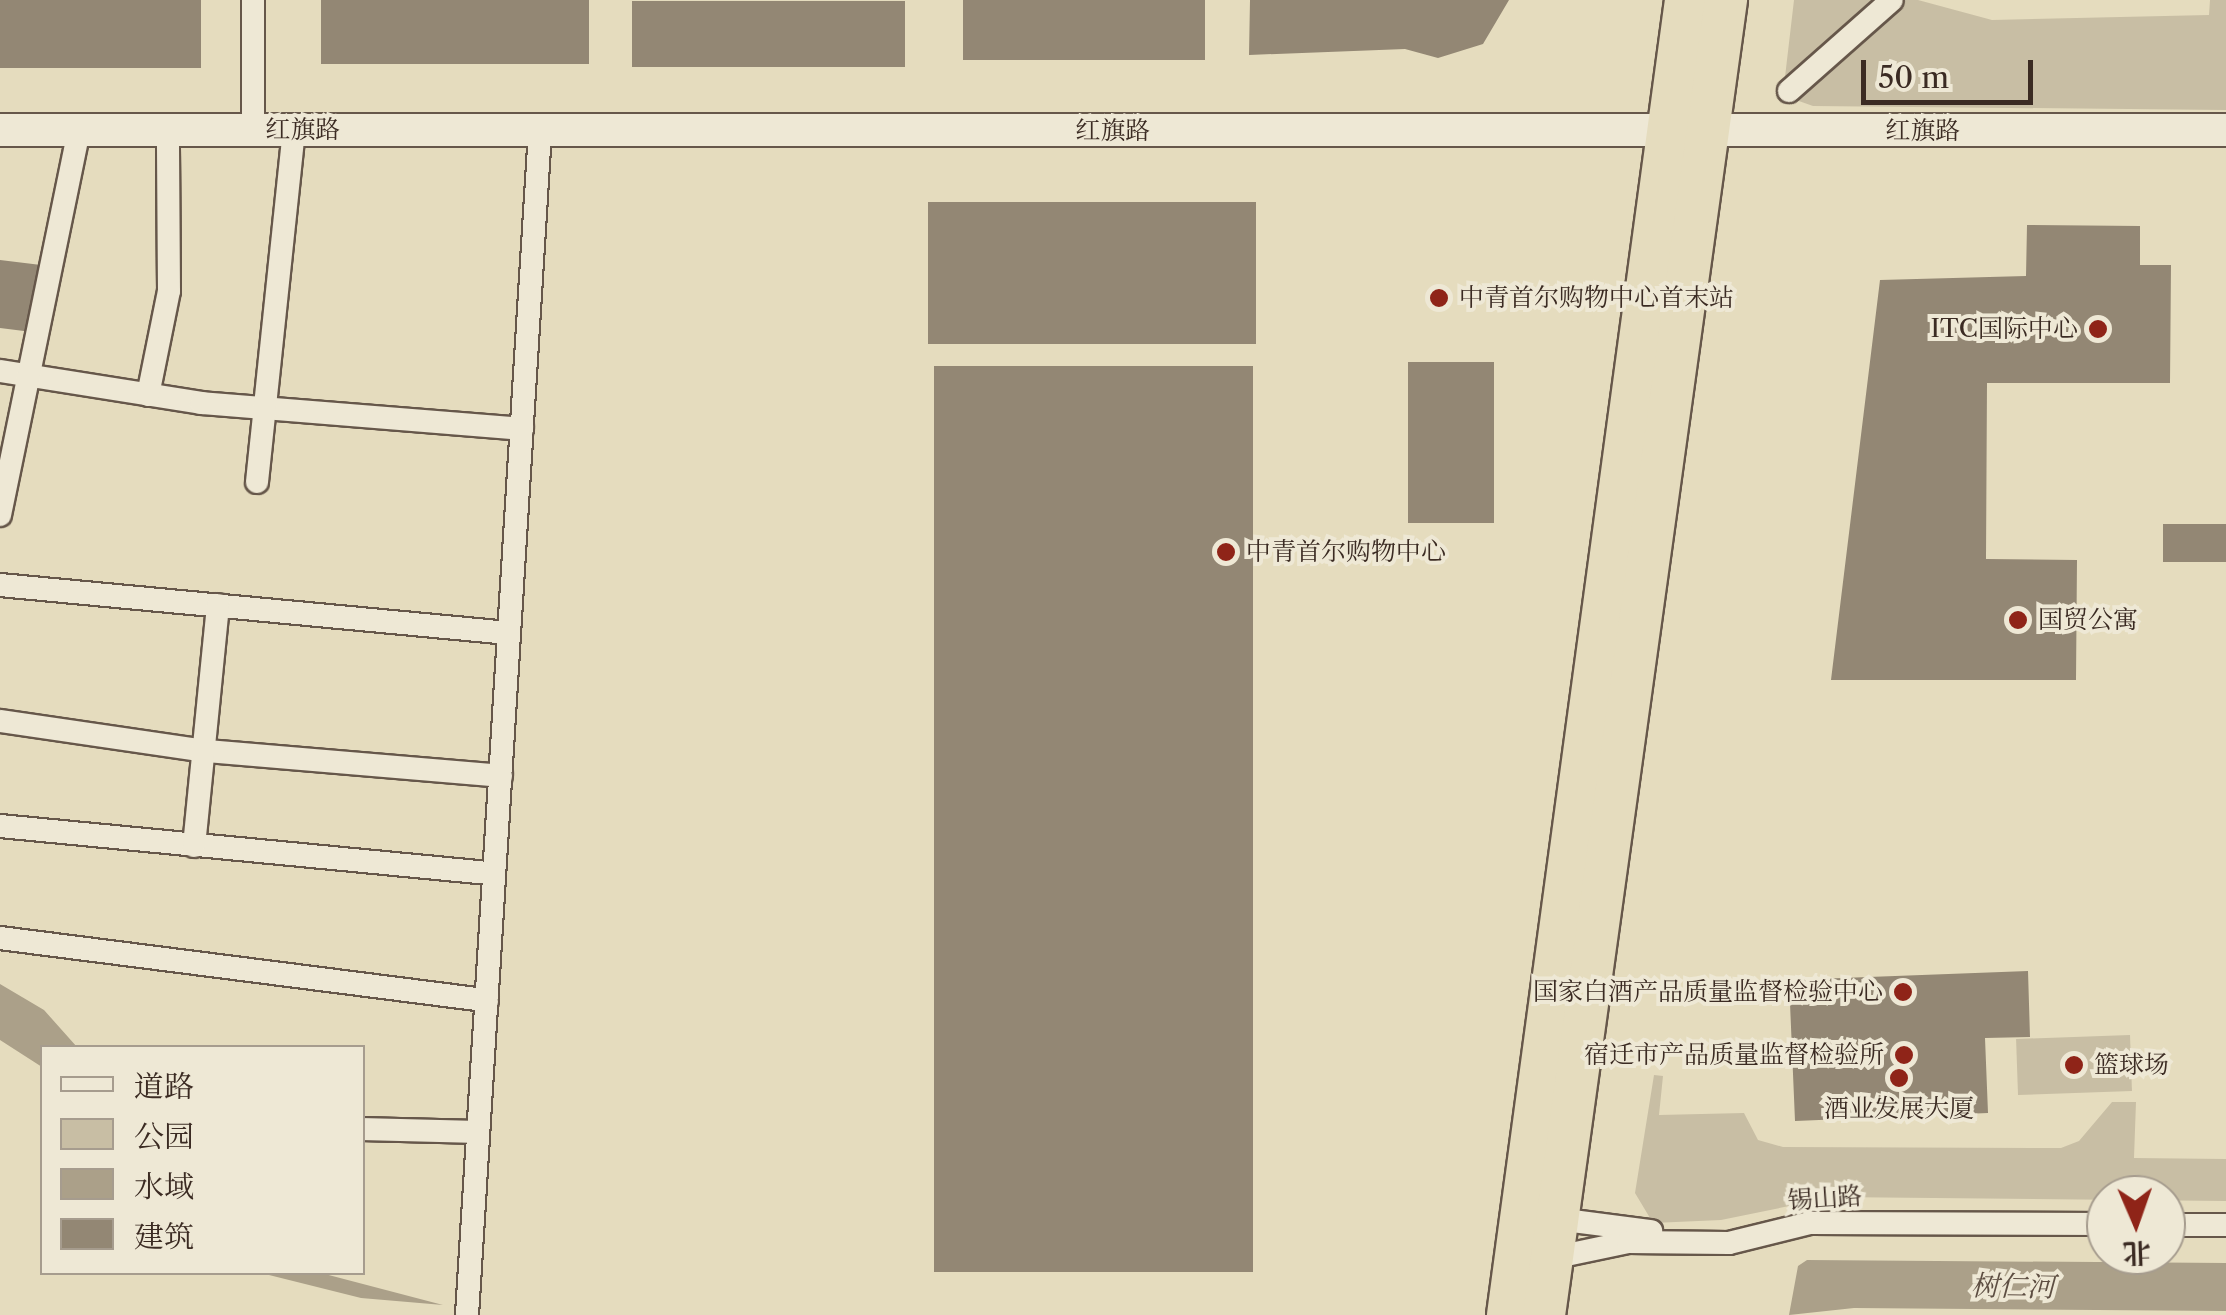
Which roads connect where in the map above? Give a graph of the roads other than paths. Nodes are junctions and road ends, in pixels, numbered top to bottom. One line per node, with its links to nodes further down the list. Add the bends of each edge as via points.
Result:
1 (253, 0): 9 (street)
2 (1686, 0): 13 (highway)
3 (1726, 0): 13 (highway)
4 (1892, 0): 5 (street)
5 (1789, 90)
6 (0, 130): 7 (street, 红旗路)
7 (79, 130): 8 (street, 红旗路); 15 (street)
8 (168, 130): 9 (street, 红旗路); 16 (street, via 170,292)
9 (253, 130): 10 (street, 红旗路)
10 (294, 130): 11 (street, 红旗路); 17 (street)
11 (540, 130): 13 (street, 红旗路); 18 (street)
12 (2226, 130): 13 (street, 红旗路)
13 (1688, 132): 40 (highway); 42 (highway)
14 (0, 371): 15 (street)
15 (28, 378): 16 (street); 20 (street)
16 (148, 396): 17 (street)
17 (269, 409): 18 (street); 19 (street)
18 (522, 429): 23 (street)
19 (257, 482)
20 (0, 515)
21 (0, 585): 22 (street)
22 (218, 606): 23 (street); 25 (street)
23 (509, 633): 26 (street)
24 (0, 721): 25 (street)
25 (206, 751): 26 (street); 28 (street)
26 (500, 776): 29 (street)
27 (0, 826): 28 (street)
28 (194, 846): 29 (street)
29 (494, 874): 31 (street)
30 (0, 938): 31 (street)
31 (487, 1000): 33 (street)
32 (365, 1129): 33 (street)
33 (478, 1132): 41 (street)
34 (2086, 1211): 40 (street, 锡山路, via 1810,1210 1689,1234)
35 (2186, 1212): 36 (street)
36 (2226, 1212)
37 (2086, 1224): 40 (street, 锡山路, via 1810,1223 1729,1243)
38 (2186, 1225): 39 (street)
39 (2226, 1225)
40 (1554, 1238): 43 (highway)
41 (467, 1315)
42 (1508, 1315)
43 (1544, 1315)

